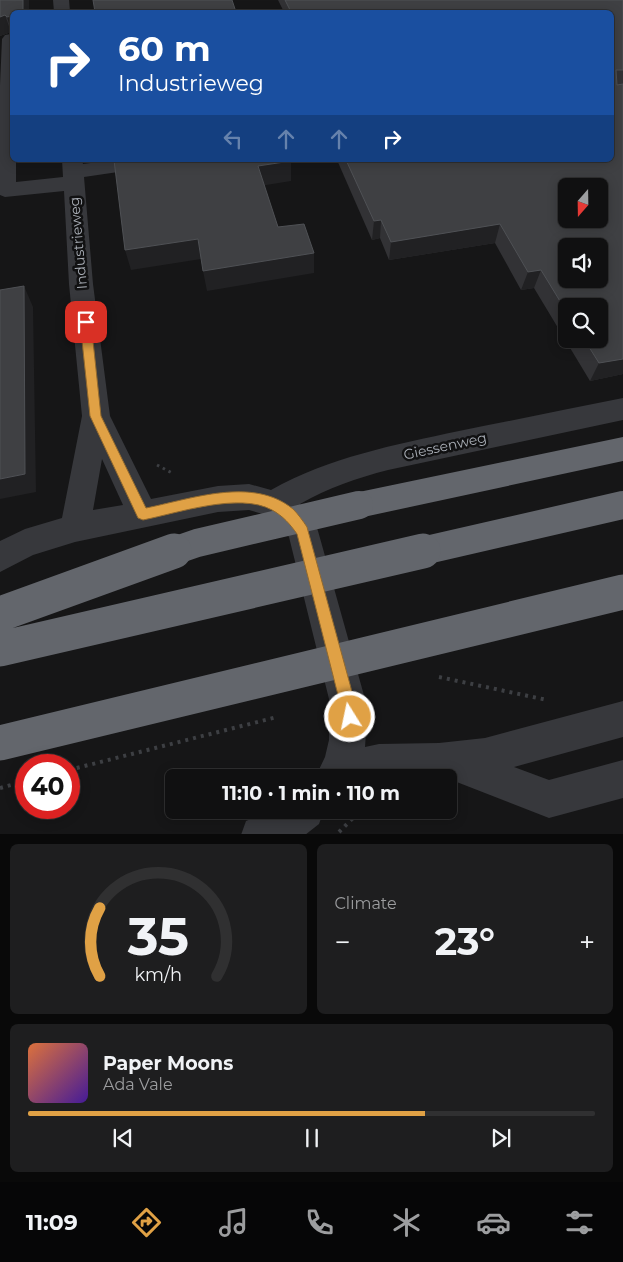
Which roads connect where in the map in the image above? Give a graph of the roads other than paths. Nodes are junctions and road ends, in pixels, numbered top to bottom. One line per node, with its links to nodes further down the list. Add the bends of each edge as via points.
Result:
1 (10, 64): 3 (street, via 5,190)
2 (144, 162): 3 (street)
3 (72, 172): 5 (street, Industrieweg)
4 (623, 409): 7 (street, Giessenweg, via 346,469 303,487)
5 (96, 416): 9 (street, Industrieweg); 10 (street, Industrieweg)
6 (623, 449): 13 (highway, bridge, via 360,505 197,544)
7 (274, 504): 9 (street, via 249,497 218,499); 18 (street, via 289,514 303,531 347,699 350,717 348,740)
8 (623, 505): 14 (highway, bridge)
9 (143, 514): 10 (street)
10 (75, 528): 11 (street, via 25,542)
11 (0, 557)
12 (623, 592): 16 (highway, bridge)
13 (0, 614)
14 (0, 649)
15 (623, 719): 17 (street, via 485,756)
16 (0, 743)
17 (450, 761): 19 (street, via 379,762); 20 (street, via 549,799)
18 (337, 769)
19 (352, 769)
20 (623, 779)
21 (294, 819): 22 (street, via 285,826)
22 (260, 834)

